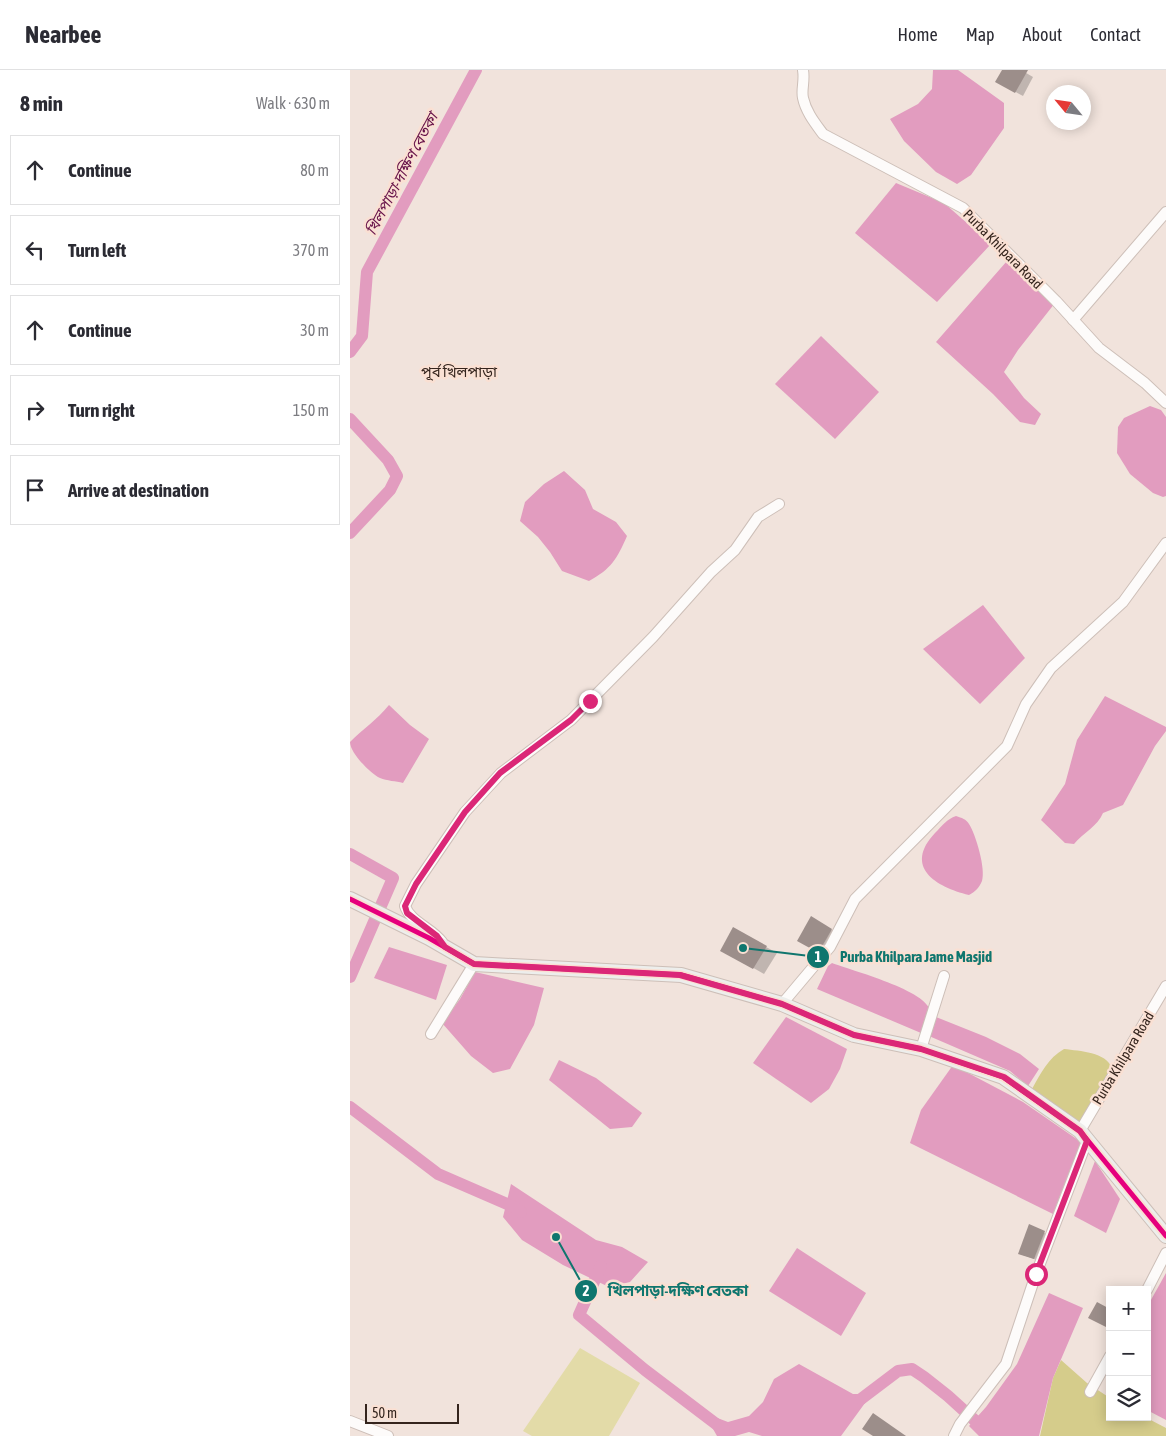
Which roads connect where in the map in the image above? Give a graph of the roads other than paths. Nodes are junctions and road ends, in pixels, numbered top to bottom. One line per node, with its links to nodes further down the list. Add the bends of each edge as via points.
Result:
1 (803, 70): 3 (street, Purba Khilpara Road, via 802,97 823,134 963,208)
2 (1166, 212): 3 (street)
3 (1074, 320): 4 (street, Purba Khilpara Road, via 1099,348)
4 (1166, 403)
5 (779, 504): 8 (street, via 758,517 734,550 571,720 500,773 465,812 416,884 405,906 407,913 437,936)
6 (1166, 543): 12 (street, via 1122,602 1051,668 1026,704 1007,746 855,899 830,948)
7 (350, 899): 8 (street)
8 (445, 947): 9 (street)
9 (474, 964): 12 (street, via 680,975); 13 (street)
10 (944, 976): 14 (street)
11 (1166, 986): 15 (street, Purba Khilpara Road)
12 (782, 1004): 14 (street, via 854,1035)
13 (431, 1034)
14 (921, 1049): 15 (street, via 1004,1077)
15 (1084, 1136): 16 (street); 23 (street, Purba Khilpara Road, via 1006,1364)
16 (1166, 1236)
17 (1166, 1253): 18 (street)
18 (1149, 1286)
19 (1106, 1363): 20 (street)
20 (1090, 1392)
21 (350, 1421): 22 (street)
22 (388, 1436)
23 (954, 1436)

